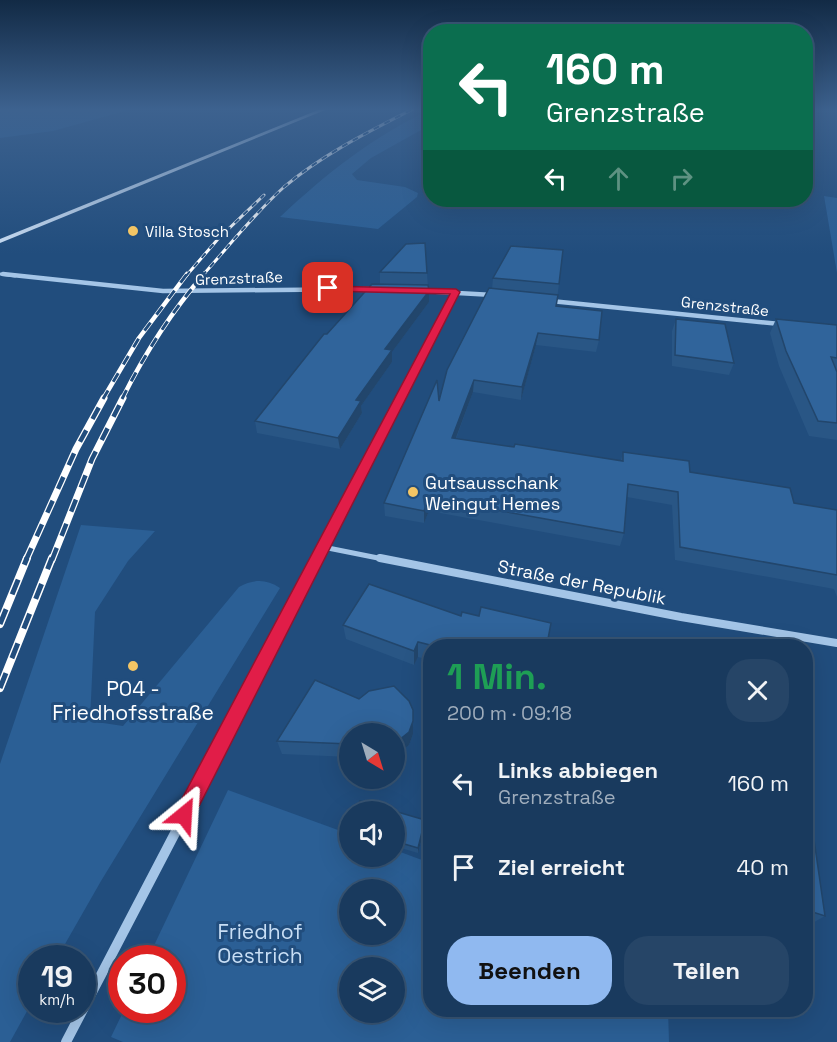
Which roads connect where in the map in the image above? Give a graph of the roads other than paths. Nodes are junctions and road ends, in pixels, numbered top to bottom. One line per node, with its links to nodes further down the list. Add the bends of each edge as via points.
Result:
1 (208, 157): 2 (main road)
2 (0, 241)
3 (0, 274): 4 (street, Grenzstraße, via 163,291)
4 (378, 289)
5 (411, 290): 6 (street)
6 (456, 292): 7 (street); 10 (street)
7 (503, 296)
8 (539, 300): 9 (street, Grenzstraße)
9 (791, 326)
10 (323, 548): 11 (street, Straße der Republik); 12 (street)
11 (837, 643)
12 (66, 1042)

